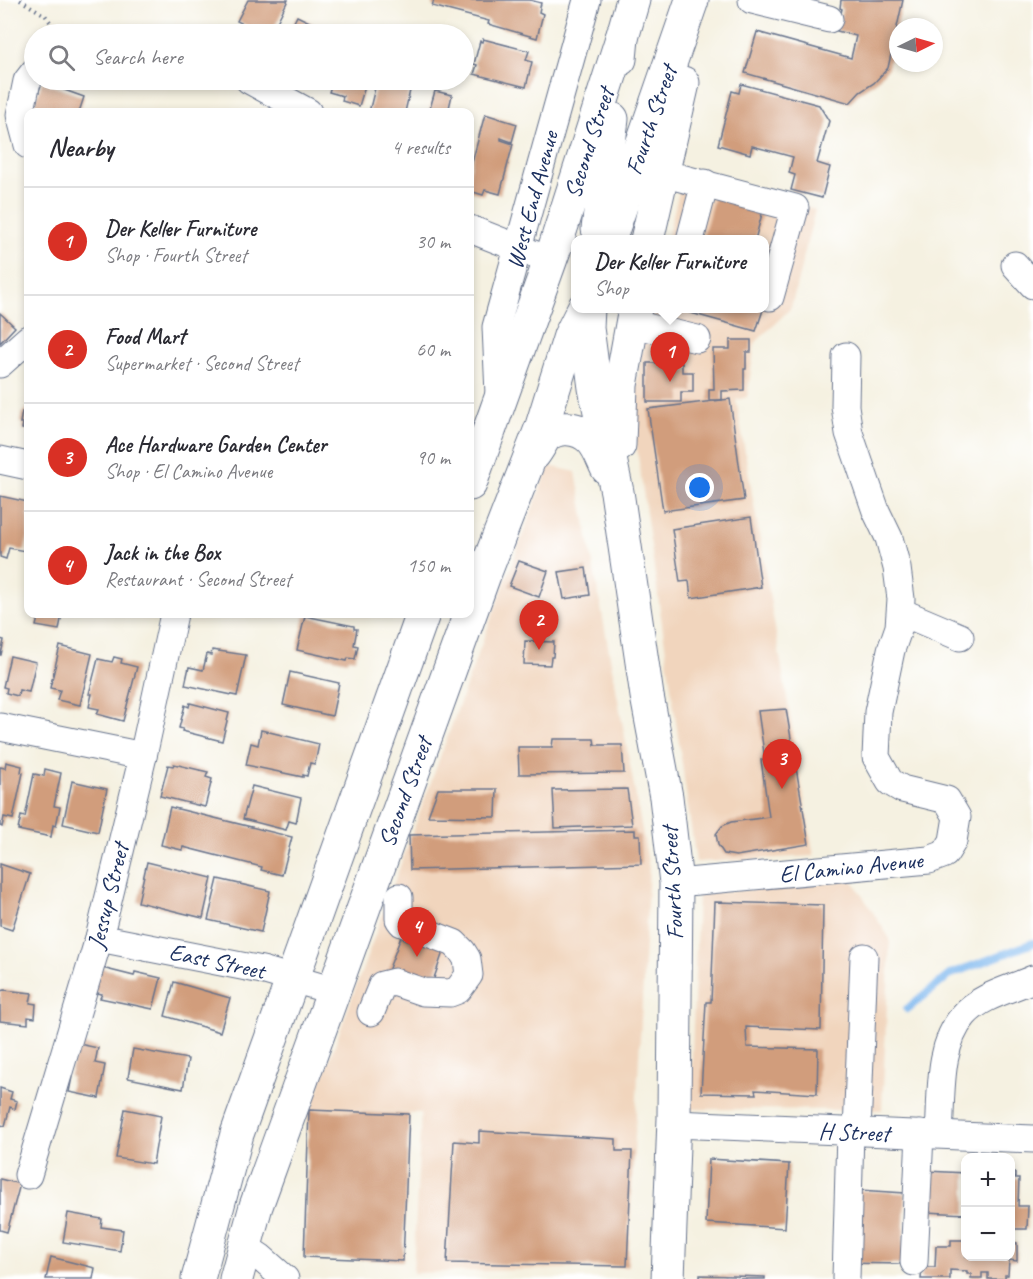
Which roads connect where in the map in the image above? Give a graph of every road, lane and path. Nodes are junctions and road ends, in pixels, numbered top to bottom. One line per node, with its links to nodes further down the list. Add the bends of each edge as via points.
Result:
1 (20, 0): 8 (path, via 45,15)
2 (587, 0): 21 (street, West End Avenue)
3 (633, 0): 9 (main road, Fourth Street)
4 (692, 0): 18 (main road, Fourth Street)
5 (702, 0): 14 (main road, Fourth Street)
6 (752, 0): 7 (street)
7 (829, 19)
8 (52, 24)
9 (622, 38): 17 (main road, Fourth Street); 23 (main road, Second Street)
10 (25, 90): 13 (street, via 20,115)
11 (267, 90): 12 (street)
12 (301, 108)
13 (24, 130)
14 (662, 173): 15 (street); 19 (main road, Fourth Street)
15 (705, 183): 20 (street); 25 (street, via 795,208)
16 (474, 230): 21 (street)
17 (598, 235)
18 (611, 235)
19 (647, 235)
20 (691, 235)
21 (519, 246): 23 (street, via 535,254); 34 (street, West End Avenue, via 496,327)
22 (1015, 265): 24 (street)
23 (547, 270): 34 (main road, Second Street); 35 (main road, via 548,336)
24 (1033, 285)
25 (769, 297)
26 (582, 313): 35 (main road, Second Street, via 570,336)
27 (588, 313): 40 (main road, Fourth Street, via 595,388)
28 (634, 316): 29 (street); 40 (main road, Fourth Street, via 621,385)
29 (668, 320): 30 (street)
30 (697, 339)
31 (24, 343): 33 (street)
32 (846, 357): 42 (street, El Camino Avenue, via 849,433 889,538 897,568)
33 (0, 364)
34 (499, 404): 38 (main road, Second Street)
35 (542, 426): 39 (main road, Second Street)
36 (0, 460): 37 (street)
37 (24, 465)
38 (474, 473)
39 (522, 473): 40 (main road, via 545,436 564,428 575,430 599,450); 41 (main road, Second Street)
40 (617, 492): 49 (main road, Fourth Street)
41 (477, 572)
42 (901, 612): 46 (street); 49 (street, El Camino Avenue, via 878,712 876,757 890,782 902,789 947,800 953,807 956,829 945,854 929,860)
43 (173, 618): 48 (street, Jessup Street)
44 (422, 618): 53 (main road, Second Street)
45 (461, 618): 55 (main road, Second Street)
46 (960, 637)
47 (0, 727): 48 (street)
48 (143, 756): 51 (street, Jessup Street)
49 (676, 883): 57 (main road, Fourth Street)
50 (399, 897): 56 (street, via 399,919 454,943 467,958 469,975 458,990 450,993 423,992 394,982 382,986)
51 (99, 938): 53 (street, East Street); 61 (street, Jessup Street)
52 (864, 957): 58 (street)
53 (292, 978): 55 (street, East Street); 64 (main road, Second Street, via 237,1134)
54 (1033, 980): 59 (street, via 986,999 964,1014 944,1058)
55 (334, 991): 62 (main road, Second Street, via 256,1206)
56 (371, 1012)
57 (674, 1124): 58 (street, H Street); 67 (main road, Fourth Street)
58 (854, 1132): 59 (street, H Street); 68 (street)
59 (930, 1134): 60 (street, H Street); 63 (street)
60 (1033, 1139)
61 (28, 1175)
62 (245, 1248): 65 (main road, Second Street); 66 (street)
63 (914, 1262)
64 (198, 1279)
65 (236, 1279)
66 (285, 1279)
67 (668, 1279)
68 (846, 1279)

